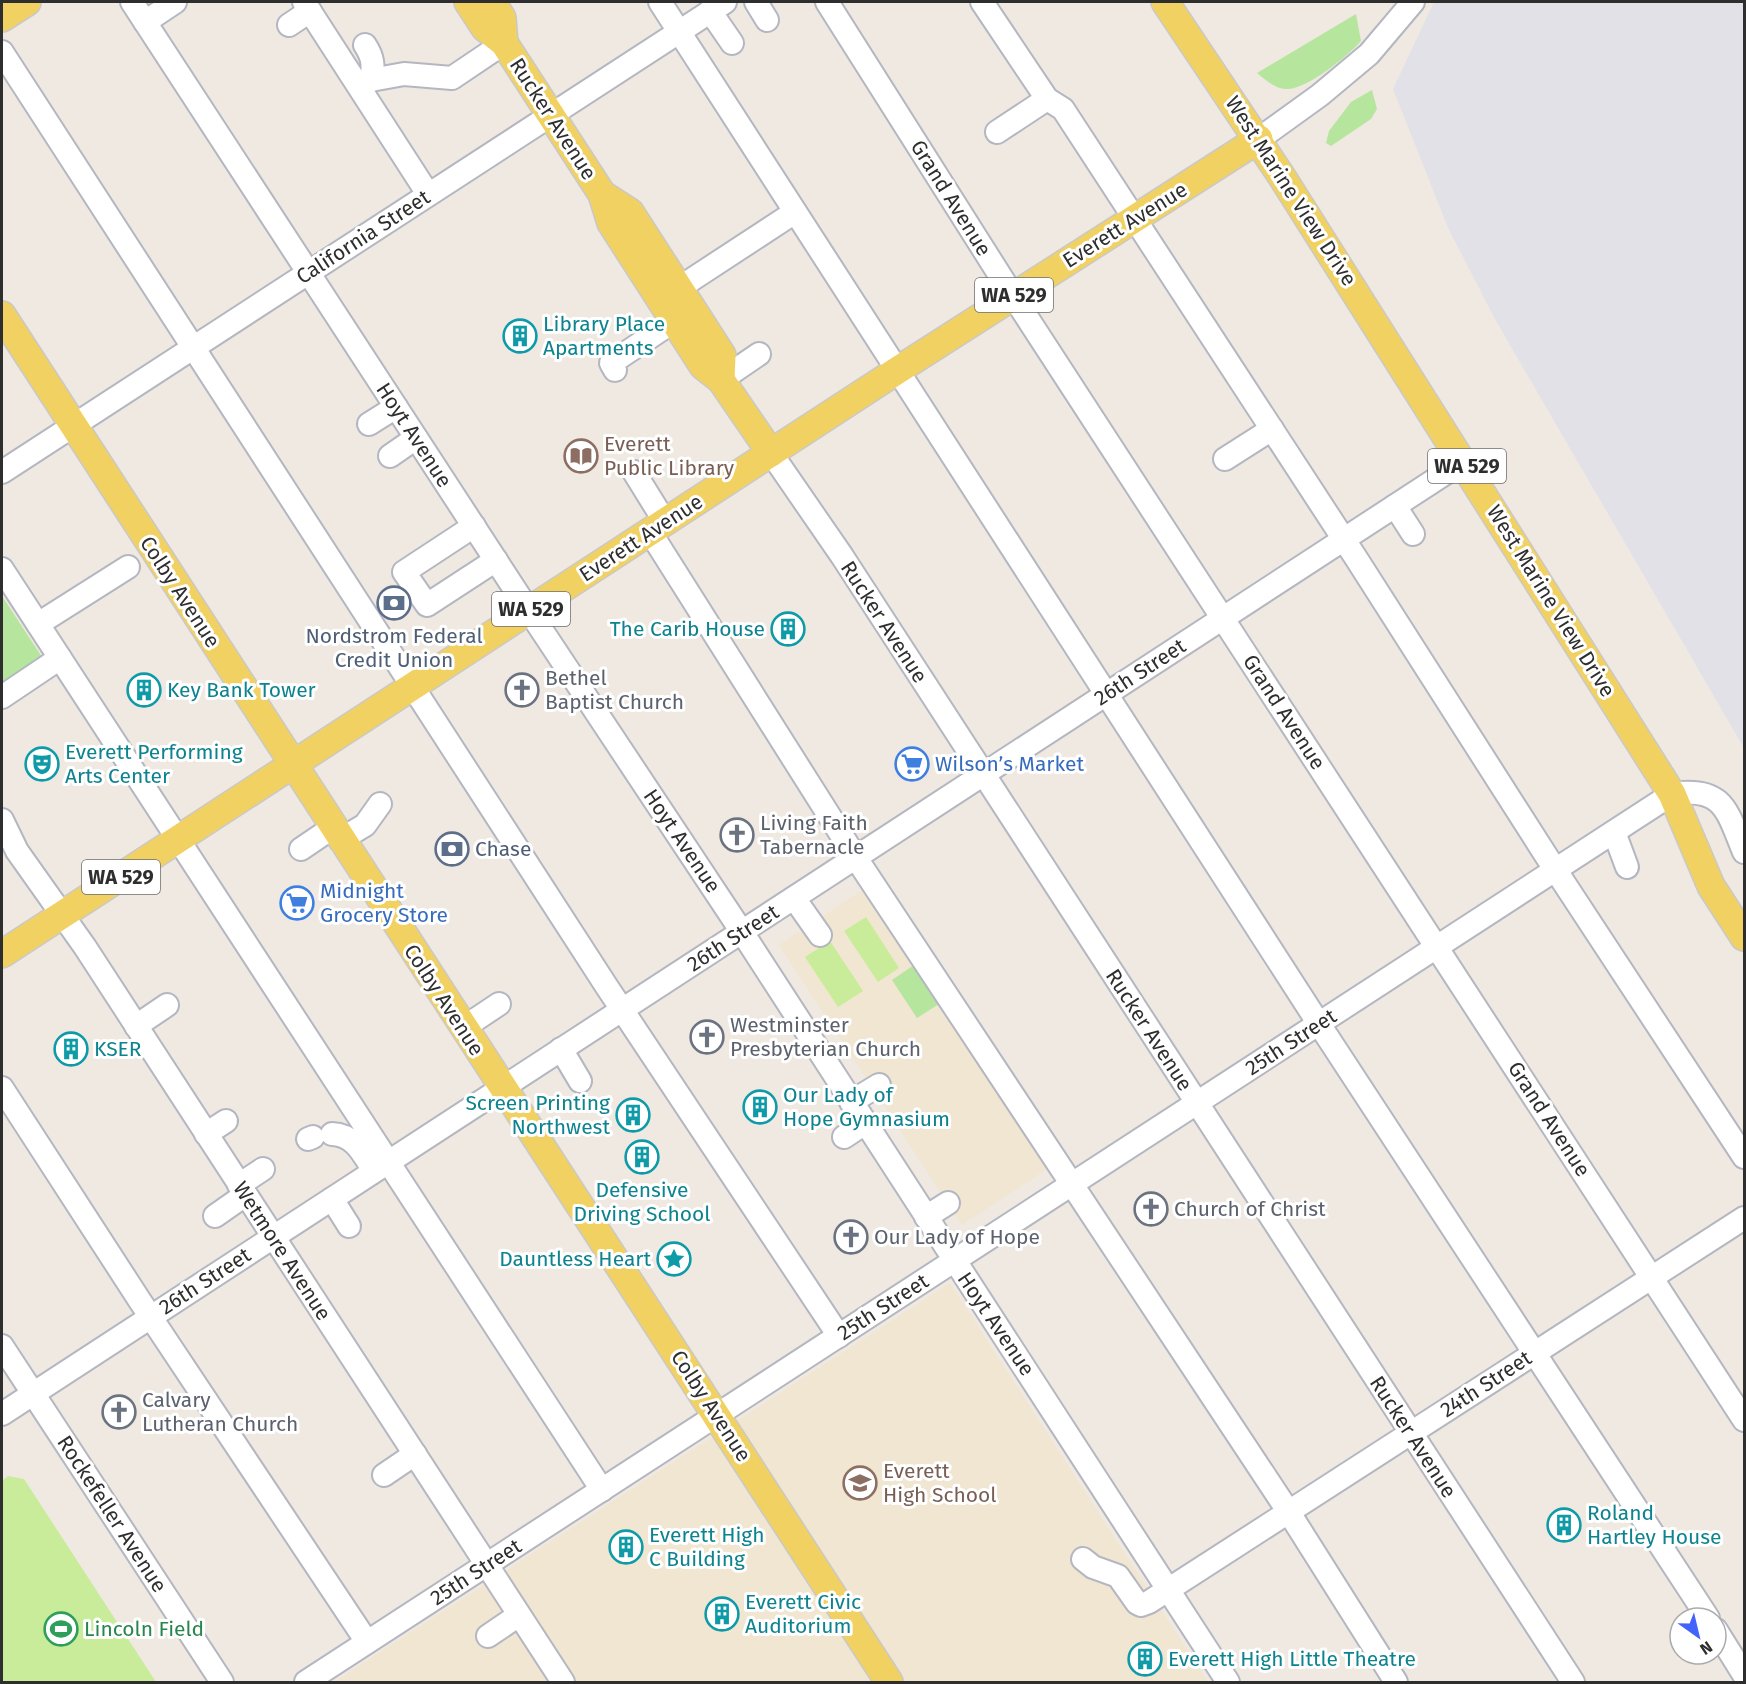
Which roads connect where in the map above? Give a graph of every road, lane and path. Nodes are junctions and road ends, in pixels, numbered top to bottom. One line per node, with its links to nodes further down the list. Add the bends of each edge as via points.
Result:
1 (27, 2): 13 (main road)
2 (132, 2): 14 (street, Hoyt Avenue)
3 (176, 2): 14 (street)
4 (468, 2): 17 (main road, Rucker Avenue, via 485,28)
5 (492, 2): 17 (main road, Rucker Avenue, via 502,18)
6 (660, 2): 16 (street)
7 (827, 2): 32 (street, Grand Avenue)
8 (982, 2): 22 (street)
9 (1166, 2): 25 (main road, West Marine View Drive)
10 (1413, 2): 25 (street, Everett Avenue, via 1369,54)
11 (307, 6): 15 (street); 21 (street, via 332,57)
12 (718, 6): 16 (street, California Street); 18 (street)
13 (2, 18)
14 (145, 22): 30 (street, Hoyt Avenue)
15 (288, 25)
16 (679, 31): 23 (street, California Street); 28 (street)
17 (504, 43): 21 (street, via 452,78 404,74); 23 (main road, Rucker Avenue)
18 (732, 44)
19 (365, 45): 21 (street, via 374,68)
20 (2, 52): 35 (street)
21 (365, 83): 27 (street)
22 (1047, 99): 24 (street); 29 (street, via 1062,109)
23 (550, 115): 26 (main road, Rucker Avenue); 27 (street, California Street)
24 (997, 132)
25 (1259, 140): 29 (main road, Everett Avenue / WA 529); 48 (main road, West Marine View Drive / WA 529)
26 (602, 194): 31 (main road, Rucker Avenue, via 630,212); 34 (main road, Rucker Avenue, via 611,223)
27 (428, 195): 30 (street, California Street)
28 (795, 212): 31 (street); 38 (street)
29 (1134, 219): 32 (main road, Everett Avenue / WA 529); 43 (street)
30 (308, 272): 35 (street, California Street); 40 (street, Hoyt Avenue)
31 (679, 288): 39 (main road, Rucker Avenue, via 722,355)
32 (1013, 296): 38 (main road, Everett Avenue / WA 529); 60 (street, Grand Avenue)
33 (2, 315): 42 (main road, Colby Avenue)
34 (674, 321): 37 (street, via 611,363); 39 (main road, Rucker Avenue, via 703,366)
35 (194, 347): 42 (street, California Street); 63 (street, via 335,556)
36 (759, 354): 39 (street)
37 (615, 370)
38 (898, 370): 45 (main road, Everett Avenue / WA 529); 64 (street)
39 (721, 380): 45 (main road, Rucker Avenue)
40 (396, 407): 41 (street); 44 (street, Hoyt Avenue)
41 (369, 424)
42 (74, 425): 49 (street, California Street); 66 (main road, Colby Avenue)
43 (1272, 429): 47 (street); 55 (street)
44 (416, 438): 46 (street); 52 (street, Hoyt Avenue)
45 (771, 453): 53 (main road, Everett Avenue / WA 529); 67 (street, Rucker Avenue)
46 (390, 456)
47 (1225, 459)
48 (1464, 461): 51 (street, 26th Street); 68 (main road, West Marine View Drive / WA 529)
49 (2, 472)
50 (634, 472): 53 (street)
51 (1395, 506): 54 (street); 55 (street, 26th Street)
52 (474, 526): 56 (street, Hoyt Avenue); 56 (street, via 404,572 427,606)
53 (657, 527): 59 (main road, Everett Avenue / WA 529); 76 (street)
54 (1413, 534)
55 (1344, 539): 60 (street, 26th Street); 78 (street)
56 (496, 560): 59 (street, Hoyt Avenue)
57 (128, 567): 61 (street)
58 (2, 569): 61 (street)
59 (529, 611): 63 (main road, Everett Avenue / WA 529); 81 (street, Hoyt Avenue)
60 (1222, 619): 64 (street, 26th Street); 84 (street, Grand Avenue)
61 (38, 624): 62 (street)
62 (60, 658): 65 (street); 73 (street)
63 (413, 686): 66 (main road, Everett Avenue / WA 529); 88 (street, via 450,754 578,953)
64 (1106, 694): 67 (street, 26th Street); 89 (street)
65 (2, 697)
66 (291, 765): 72 (main road, Colby Avenue); 73 (main road, Everett Avenue / WA 529)
67 (983, 775): 76 (street, 26th Street); 98 (street, Rucker Avenue, via 1166,1077)
68 (1672, 794): 71 (street, 25th Street); 75 (street, via 1691,791 1718,800 1729,815); 83 (main road, West Marine View Drive / WA 529, via 1711,886)
69 (380, 804): 72 (street, via 365,825)
70 (2, 820): 80 (street, Wetmore Avenue, via 17,851)
71 (1614, 832): 77 (street); 78 (street, 25th Street)
72 (336, 834): 74 (street); 91 (main road, Colby Avenue)
73 (178, 839): 80 (main road, Everett Avenue / WA 529); 105 (street, via 223,900 246,954)
74 (301, 849)
75 (1744, 852)
76 (856, 858): 79 (street, 26th Street); 107 (street, via 1055,1150)
77 (1627, 867)
78 (1556, 870): 84 (street, 25th Street); 104 (street)
79 (794, 898): 81 (street, 26th Street); 82 (street)
80 (63, 914): 85 (main road, Everett Avenue / WA 529); 90 (street, Wetmore Avenue)
81 (742, 932): 88 (street, 26th Street); 97 (street, Hoyt Avenue)
82 (820, 935)
83 (1744, 937)
84 (1437, 947): 89 (street, 25th Street); 117 (street, Grand Avenue)
85 (2, 954)
86 (499, 1004): 91 (street)
87 (167, 1005): 90 (street)
88 (622, 1010): 92 (street, 26th Street); 119 (street, via 745,1195 783,1264)
89 (1319, 1024): 98 (street, 25th Street); 121 (street, via 1376,1098)
90 (136, 1026): 101 (street, Wetmore Avenue)
91 (462, 1028): 96 (main road, Colby Avenue)
92 (561, 1050): 93 (street); 96 (street, 26th Street)
93 (580, 1081)
94 (879, 1085): 97 (street)
95 (2, 1088): 118 (street, via 69,1210 128,1274)
96 (501, 1088): 105 (street, 26th Street); 124 (main road, Colby Avenue)
97 (852, 1102): 100 (street, Hoyt Avenue)
98 (1197, 1104): 107 (street, 25th Street); 126 (street, Rucker Avenue)
99 (226, 1121): 101 (street)
100 (865, 1123): 103 (street); 112 (street, Hoyt Avenue)
101 (206, 1134): 108 (street, Wetmore Avenue)
102 (318, 1137): 105 (street, via 341,1135 354,1141)
103 (844, 1137)
104 (1744, 1157)
105 (381, 1167): 109 (street, 26th Street); 129 (street, via 543,1394)
106 (263, 1169): 108 (street)
107 (1072, 1184): 116 (street, 25th Street); 130 (street, via 1143,1282)
108 (242, 1190): 111 (street); 115 (street, Wetmore Avenue)
109 (332, 1198): 114 (street); 115 (street, 26th Street)
110 (948, 1203): 112 (street)
111 (215, 1216)
112 (926, 1217): 116 (street, Hoyt Avenue)
113 (1744, 1218): 117 (street, 24th Street)
114 (349, 1226)
115 (273, 1237): 118 (street, 26th Street); 127 (street, Wetmore Avenue)
116 (954, 1261): 119 (street, 25th Street); 133 (street, Hoyt Avenue)
117 (1652, 1277): 121 (street, 24th Street); 125 (street, Grand Avenue)
118 (150, 1317): 122 (street, 26th Street); 137 (street, via 218,1434 299,1530)
119 (839, 1336): 124 (street, 25th Street)
120 (2, 1346): 122 (street, Rockefeller Avenue)
121 (1536, 1352): 126 (street, 24th Street); 134 (street, via 1653,1547)
122 (33, 1394): 123 (street, 26th Street); 140 (street, Rockefeller Avenue)
123 (2, 1414)
124 (717, 1415): 129 (street, 25th Street); 143 (main road, Colby Avenue)
125 (1744, 1420)
126 (1410, 1433): 130 (street, 24th Street); 146 (street, Rucker Avenue)
127 (415, 1454): 128 (street); 132 (street, Wetmore Avenue)
128 (384, 1475)
129 (602, 1490): 132 (street, 25th Street)
130 (1288, 1511): 133 (street, 24th Street); 145 (street)
131 (1083, 1559): 133 (street, 24th Street, via 1118,1576 1141,1605)
132 (486, 1565): 135 (street, Wetmore Avenue); 137 (street, 25th Street)
133 (1167, 1589): 144 (street, Hoyt Avenue)
134 (1699, 1606)
135 (519, 1616): 136 (street); 142 (street, Wetmore Avenue)
136 (488, 1636)
137 (367, 1642): 141 (street, 25th Street)
138 (1728, 1650): 139 (street)
139 (1744, 1676)
140 (222, 1683)
141 (306, 1683)
142 (563, 1683)
143 (889, 1683)
144 (1228, 1683)
145 (1396, 1683)
146 (1573, 1683)

